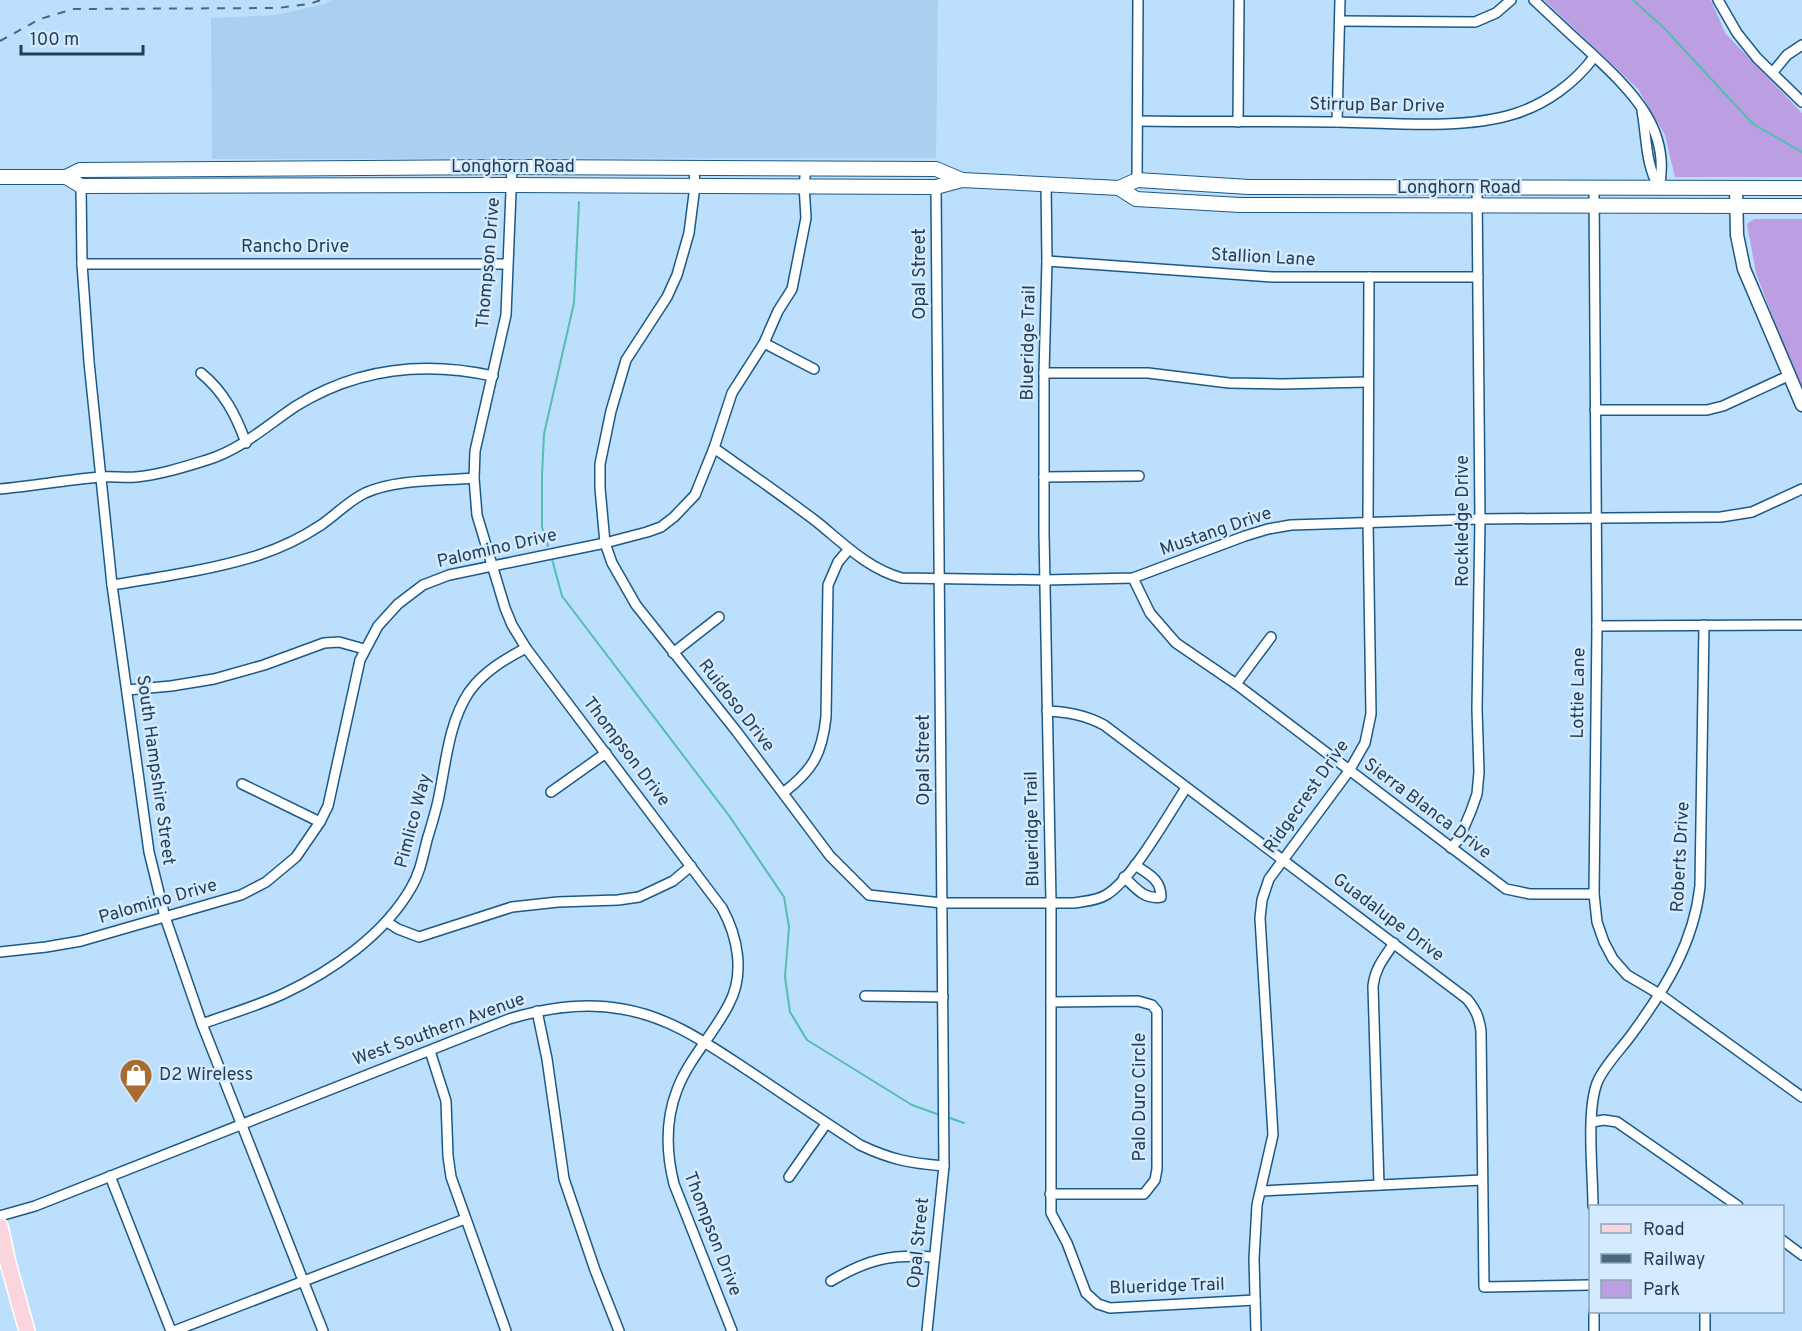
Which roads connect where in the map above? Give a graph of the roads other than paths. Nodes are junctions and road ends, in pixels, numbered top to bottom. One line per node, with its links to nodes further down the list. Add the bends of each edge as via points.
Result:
1 (1138, 0): 13 (street)
2 (1239, 0): 14 (street)
3 (1340, 0): 7 (street)
4 (1510, 0): 7 (street, via 1496,13 1475,22)
5 (1534, 0): 9 (street)
6 (1718, 0): 10 (street, via 1737,33)
7 (1340, 21): 15 (street)
8 (1802, 45): 10 (street)
9 (1594, 57): 12 (street, via 1620,80); 15 (street, Stirrup Bar Drive, via 1561,90 1515,114 1457,123)
10 (1773, 72): 11 (street)
11 (1802, 102)
12 (1642, 109): 34 (street, via 1647,161); 34 (street, via 1660,149)
13 (1138, 121): 14 (street, Stirrup Bar Drive); 23 (street)
14 (1238, 122): 15 (street, Stirrup Bar Drive)
15 (1337, 122)
16 (512, 167): 17 (main road, Longhorn Road); 18 (main road, Longhorn Road); 26 (street, Thompson Drive)
17 (174, 169): 21 (main road, Longhorn Road, via 80,170); 25 (main road)
18 (694, 169): 19 (main road, Longhorn Road); 29 (street, Ruidoso Drive)
19 (806, 169): 22 (main road, Longhorn Road, via 936,169); 27 (street, Palomino Drive)
20 (0, 177): 21 (main road, Longhorn Road)
21 (66, 177): 28 (main road)
22 (962, 180): 24 (main road, Longhorn Road); 30 (main road, Longhorn Road)
23 (1137, 180): 31 (main road, Longhorn Road); 32 (main road, Longhorn Road, via 1249,187)
24 (1046, 183): 31 (main road, Longhorn Road); 41 (street, Blueridge Trail)
25 (174, 185): 26 (main road, Longhorn Road); 28 (main road, Longhorn Road)
26 (512, 185): 29 (main road, Longhorn Road); 43 (street, Thompson Drive)
27 (804, 185): 29 (main road, Longhorn Road); 30 (main road, Longhorn Road); 46 (street, Palomino Drive, via 806,218 792,289)
28 (81, 186): 42 (street, South Hampshire Street)
29 (695, 186): 66 (street, Ruidoso Drive, via 689,233 677,275 626,360 611,411 600,464)
30 (936, 187): 69 (street, Opal Street)
31 (1119, 188): 37 (main road, Longhorn Road, via 1136,199 1240,206)
32 (1478, 188): 33 (main road, Longhorn Road); 37 (street, Rockledge Drive)
33 (1594, 188): 34 (main road, Longhorn Road); 38 (street, Lottie Lane)
34 (1659, 188): 35 (main road, Longhorn Road)
35 (1736, 188): 36 (main road, Longhorn Road); 39 (street)
36 (1802, 188)
37 (1478, 206): 38 (main road, Longhorn Road); 45 (street, Rockledge Drive)
38 (1594, 206): 39 (main road, Longhorn Road); 54 (street, Lottie Lane)
39 (1737, 207): 40 (main road, Longhorn Road); 51 (street, via 1737,235 1744,269)
40 (1802, 207)
41 (1047, 261): 44 (street, Stallion Lane, via 1273,277); 49 (street, Blueridge Trail)
42 (82, 264): 43 (street, Rancho Drive); 58 (street, South Hampshire Street)
43 (507, 264): 50 (street, Thompson Drive, via 506,315)
44 (1369, 277): 45 (street, Stallion Lane); 52 (street, Ridgecrest Drive)
45 (1478, 277): 64 (street, Rockledge Drive)
46 (764, 343): 47 (street); 56 (street, Palomino Drive, via 732,393)
47 (814, 369)
48 (201, 373): 55 (street, via 217,386)
49 (1044, 373): 52 (street, via 1148,373 1240,383); 59 (street, Blueridge Trail)
50 (493, 376): 55 (street, via 435,367 359,378 315,395); 60 (street, Thompson Drive, via 475,451)
51 (1788, 376): 53 (street); 54 (street, via 1707,410)
52 (1368, 382): 65 (street, Ridgecrest Drive)
53 (1802, 405)
54 (1595, 410): 63 (street, Lottie Lane)
55 (246, 443): 58 (street, via 173,470 136,477)
56 (714, 448): 66 (street, Palomino Drive, via 695,495 674,517 647,532); 67 (street, Mustang Drive)
57 (1139, 476): 59 (street)
58 (101, 477): 61 (street); 72 (street, South Hampshire Street)
59 (1044, 477): 71 (street, Blueridge Trail)
60 (474, 478): 68 (street, Thompson Drive, via 477,515); 72 (street, via 393,485 368,492 295,540 260,554 187,573)
61 (0, 489)
62 (1802, 489): 63 (street, Mustang Drive, via 1737,516)
63 (1596, 518): 64 (street, Mustang Drive); 76 (street, Lottie Lane)
64 (1480, 519): 65 (street, Mustang Drive); 91 (street, Rockledge Drive, via 1479,772 1471,811)
65 (1368, 522): 70 (street, Mustang Drive, via 1268,529); 85 (street, Ridgecrest Drive, via 1371,714 1365,743)
66 (606, 543): 68 (street, Palomino Drive); 80 (street, Ruidoso Drive, via 612,563 636,605)
67 (849, 549): 69 (street, Mustang Drive, via 887,574); 89 (street, via 828,585 824,736 812,767)
68 (493, 565): 78 (street, Thompson Drive, via 512,625); 79 (street, Palomino Drive, via 435,579 411,593 389,613)
69 (939, 578): 71 (street, Mustang Drive); 98 (street, Opal Street)
70 (1133, 578): 71 (street, Mustang Drive); 81 (street, Sierra Blanca Drive, via 1150,613 1176,643)
71 (1044, 580): 83 (street, Blueridge Trail)
72 (112, 585): 82 (street, South Hampshire Street)
73 (719, 617): 80 (street)
74 (1704, 625): 75 (street); 76 (street); 103 (street, Roberts Drive, via 1698,909 1692,931)
75 (1802, 625)
76 (1597, 626): 96 (street, Lottie Lane)
77 (1271, 637): 81 (street)
78 (526, 648): 84 (street, Thompson Drive); 100 (street, Pimlico Way, via 489,671 460,708 420,869)
79 (364, 649): 82 (street, via 339,642 324,643 214,679); 90 (street, Palomino Drive, via 332,796)
80 (673, 653): 89 (street, Ruidoso Drive)
81 (1236, 684): 85 (street, Sierra Blanca Drive)
82 (127, 690): 99 (street, South Hampshire Street, via 149,852)
83 (1047, 711): 87 (street, Guadalupe Drive, via 1082,715 1104,725); 97 (street, Blueridge Trail)
84 (606, 753): 88 (street); 94 (street, Thompson Drive)
85 (1349, 771): 91 (street, Sierra Blanca Drive); 92 (street, Ridgecrest Drive)
86 (242, 784): 90 (street)
87 (1186, 788): 92 (street, Guadalupe Drive); 93 (street, Ruidoso Drive)
88 (551, 792)
89 (783, 793): 98 (street, Ruidoso Drive, via 830,856 869,895)
90 (320, 822): 99 (street, Palomino Drive, via 297,857 266,882 241,895)
91 (1451, 848): 96 (street, Sierra Blanca Drive, via 1516,893)
92 (1284, 859): 101 (street, Guadalupe Drive); 120 (street, Ridgecrest Drive, via 1269,879 1260,918 1273,1135)
93 (1135, 865): 95 (street, Ruidoso Drive); 95 (street, via 1155,878 1161,897 1144,896)
94 (692, 866): 100 (street, via 673,881 639,897 512,908 419,937); 109 (street, Thompson Drive, via 727,917 738,956 734,994)
95 (1124, 877): 97 (street, Ruidoso Drive, via 1113,890 1094,900)
96 (1594, 894): 103 (street, Lottie Lane, via 1597,922 1613,959 1628,975)
97 (1051, 902): 98 (street, Ruidoso Drive); 106 (street, Blueridge Trail)
98 (942, 903): 105 (street, Opal Street)
99 (165, 917): 102 (street, Palomino Drive, via 81,940); 108 (street, South Hampshire Street)
100 (387, 922): 108 (street, Pimlico Way, via 316,977)
101 (1394, 943): 118 (street, Guadalupe Drive, via 1467,999 1479,1018); 119 (street, via 1378,966 1373,986)
102 (0, 952)
103 (1661, 995): 111 (street, Lottie Lane); 112 (street, Roberts Drive, via 1597,1081)
104 (865, 996): 105 (street)
105 (942, 997): 115 (street, Opal Street)
106 (1051, 1002): 121 (street, Blueridge Trail); 121 (street, Palo Duro Circle, via 1138,1001 1157,1011 1157,1169 1155,1180 1144,1194)
107 (537, 1011): 109 (street, West Southern Avenue, via 575,1006 621,1008 660,1019); 110 (street, West Southern Avenue); 140 (street, via 564,1179)
108 (202, 1024): 113 (street, South Hampshire Street)
109 (704, 1041): 114 (street, West Southern Avenue); 141 (street, Thompson Drive, via 675,1094 668,1148 674,1184)
110 (430, 1051): 113 (street, West Southern Avenue); 125 (street, via 446,1101 451,1178)
111 (1802, 1097)
112 (1592, 1122): 122 (street, via 1617,1122); 123 (street, Roberts Drive)
113 (242, 1124): 116 (street, West Southern Avenue); 130 (street, South Hampshire Street)
114 (826, 1124): 115 (street, West Southern Avenue, via 887,1157); 117 (street)
115 (944, 1166): 129 (street, Opal Street)
116 (110, 1176): 124 (street, West Southern Avenue); 137 (street)
117 (789, 1177)
118 (1482, 1180): 119 (street); 132 (street, Guadalupe Drive, via 1484,1287)
119 (1379, 1185): 120 (street)
120 (1262, 1191): 133 (street, Ridgecrest Drive, via 1257,1205)
121 (1050, 1194): 133 (street, Blueridge Trail, via 1052,1213 1086,1293 1098,1304 1110,1308)
122 (1724, 1202)
123 (1593, 1205)
124 (0, 1216)
125 (465, 1219): 130 (street); 139 (street)
126 (0, 1226): 136 (main road)
127 (1784, 1242): 128 (street)
128 (1802, 1255)
129 (934, 1257): 131 (street, via 898,1255 879,1259); 142 (street, Opal Street)
130 (304, 1281): 137 (street); 138 (street, South Hampshire Street)
131 (831, 1281)
132 (1589, 1285)
133 (1255, 1300): 143 (street, Ridgecrest Drive)
134 (1594, 1313): 144 (street)
135 (1705, 1313): 145 (street)
136 (27, 1331)
137 (172, 1331)
138 (323, 1331)
139 (506, 1331)
140 (619, 1331)
141 (732, 1331)
142 (927, 1331)
143 (1256, 1331)
144 (1594, 1331)
145 (1705, 1331)

